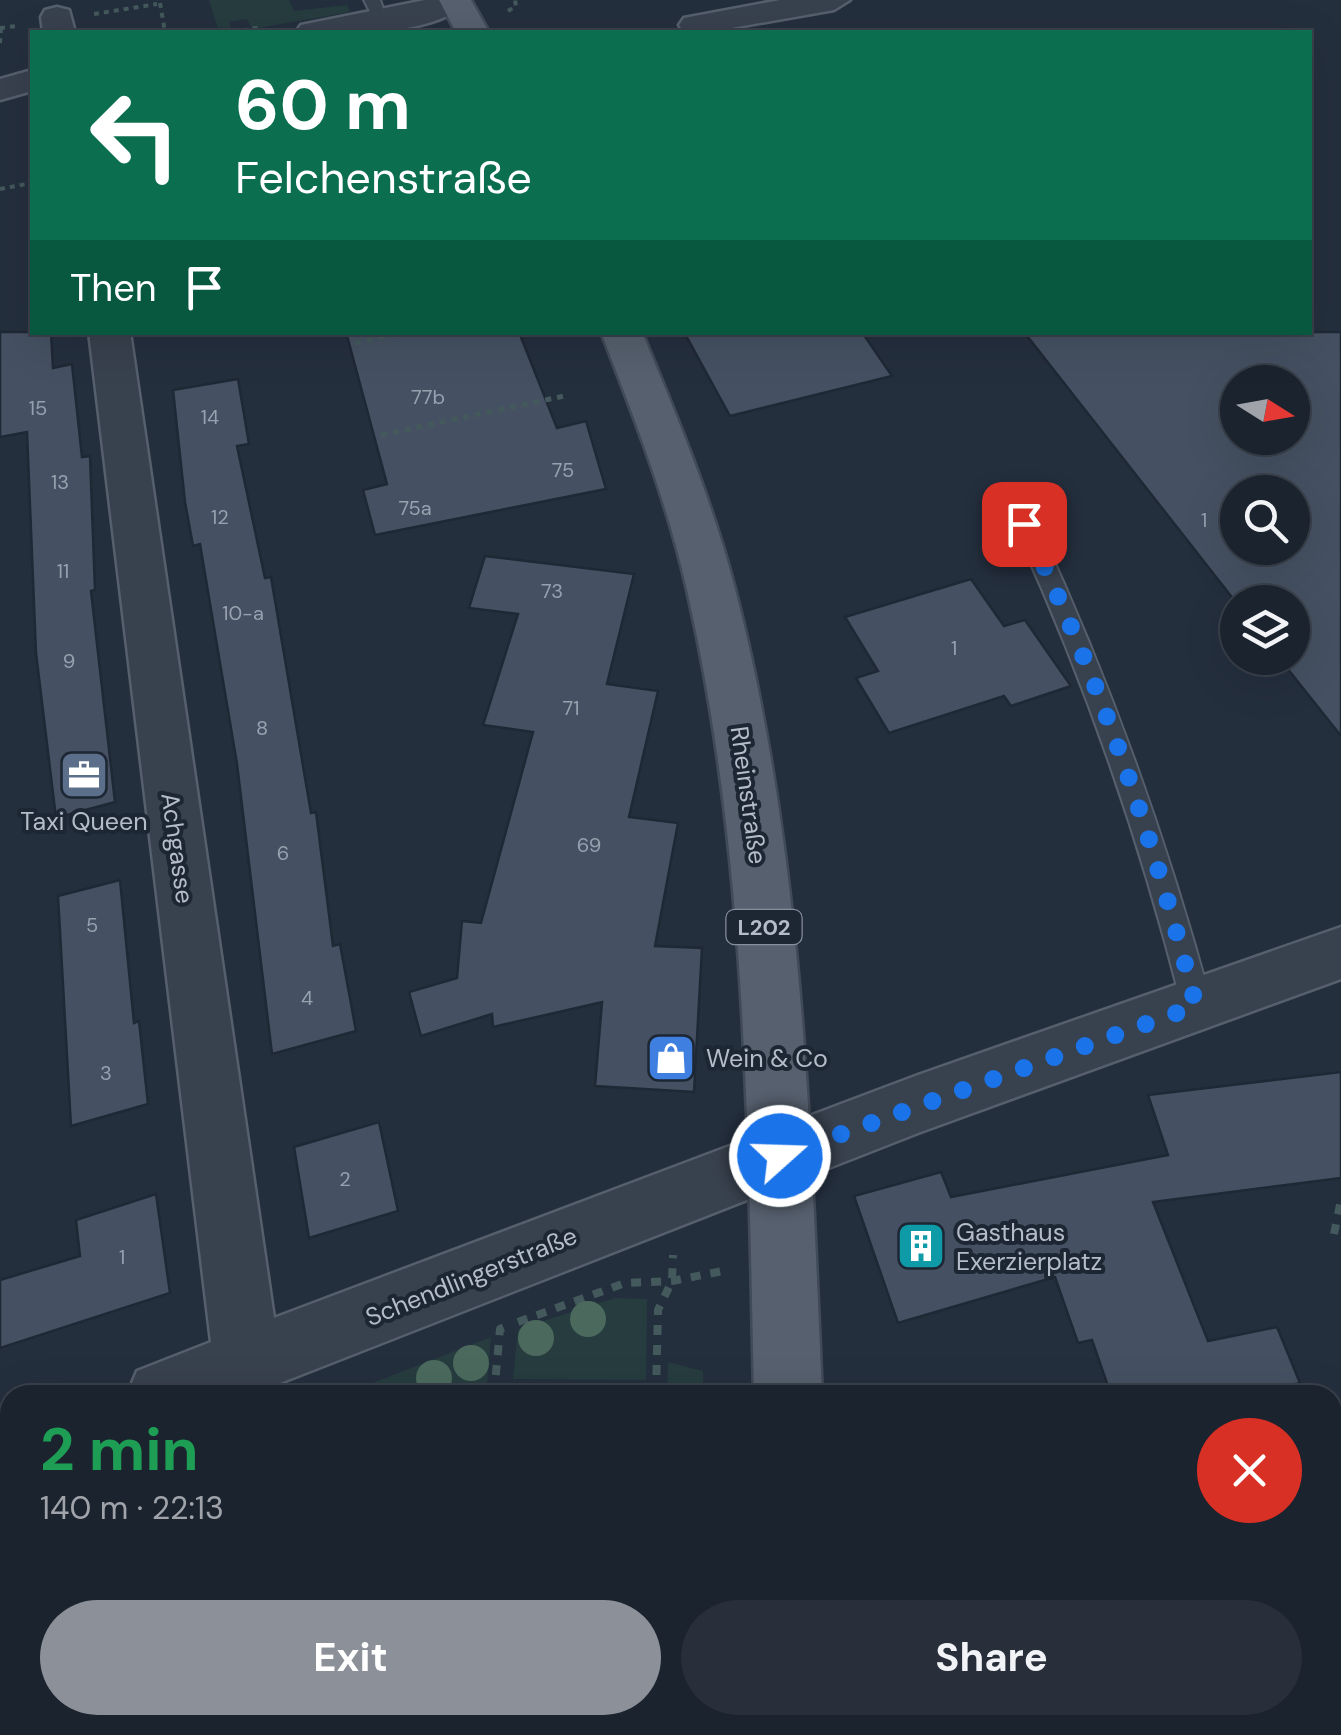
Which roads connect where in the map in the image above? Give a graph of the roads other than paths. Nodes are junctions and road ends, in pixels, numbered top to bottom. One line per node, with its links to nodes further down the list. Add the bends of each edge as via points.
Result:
1 (453, 0): 3 (street, via 424,13); 6 (main road)
2 (834, 0): 4 (street)
3 (377, 10): 5 (street)
4 (692, 19)
5 (318, 30)
6 (471, 30)
7 (30, 81): 8 (street)
8 (0, 90)
9 (109, 335): 15 (street, Achgasse)
10 (622, 335): 14 (main road, Rheinstraße / L202, via 675,466 734,699 758,844)
11 (1024, 524): 13 (lane, via 1060,596 1133,785)
12 (1341, 953): 13 (street, Schendlingerstraße)
13 (1196, 1006): 14 (street, Schendlingerstraße)
14 (780, 1156): 15 (street, Schendlingerstraße); 17 (main road, Rheinstraße / L202)
15 (243, 1379): 16 (street, Schendlingerstraße)
16 (212, 1385)
17 (788, 1385)

